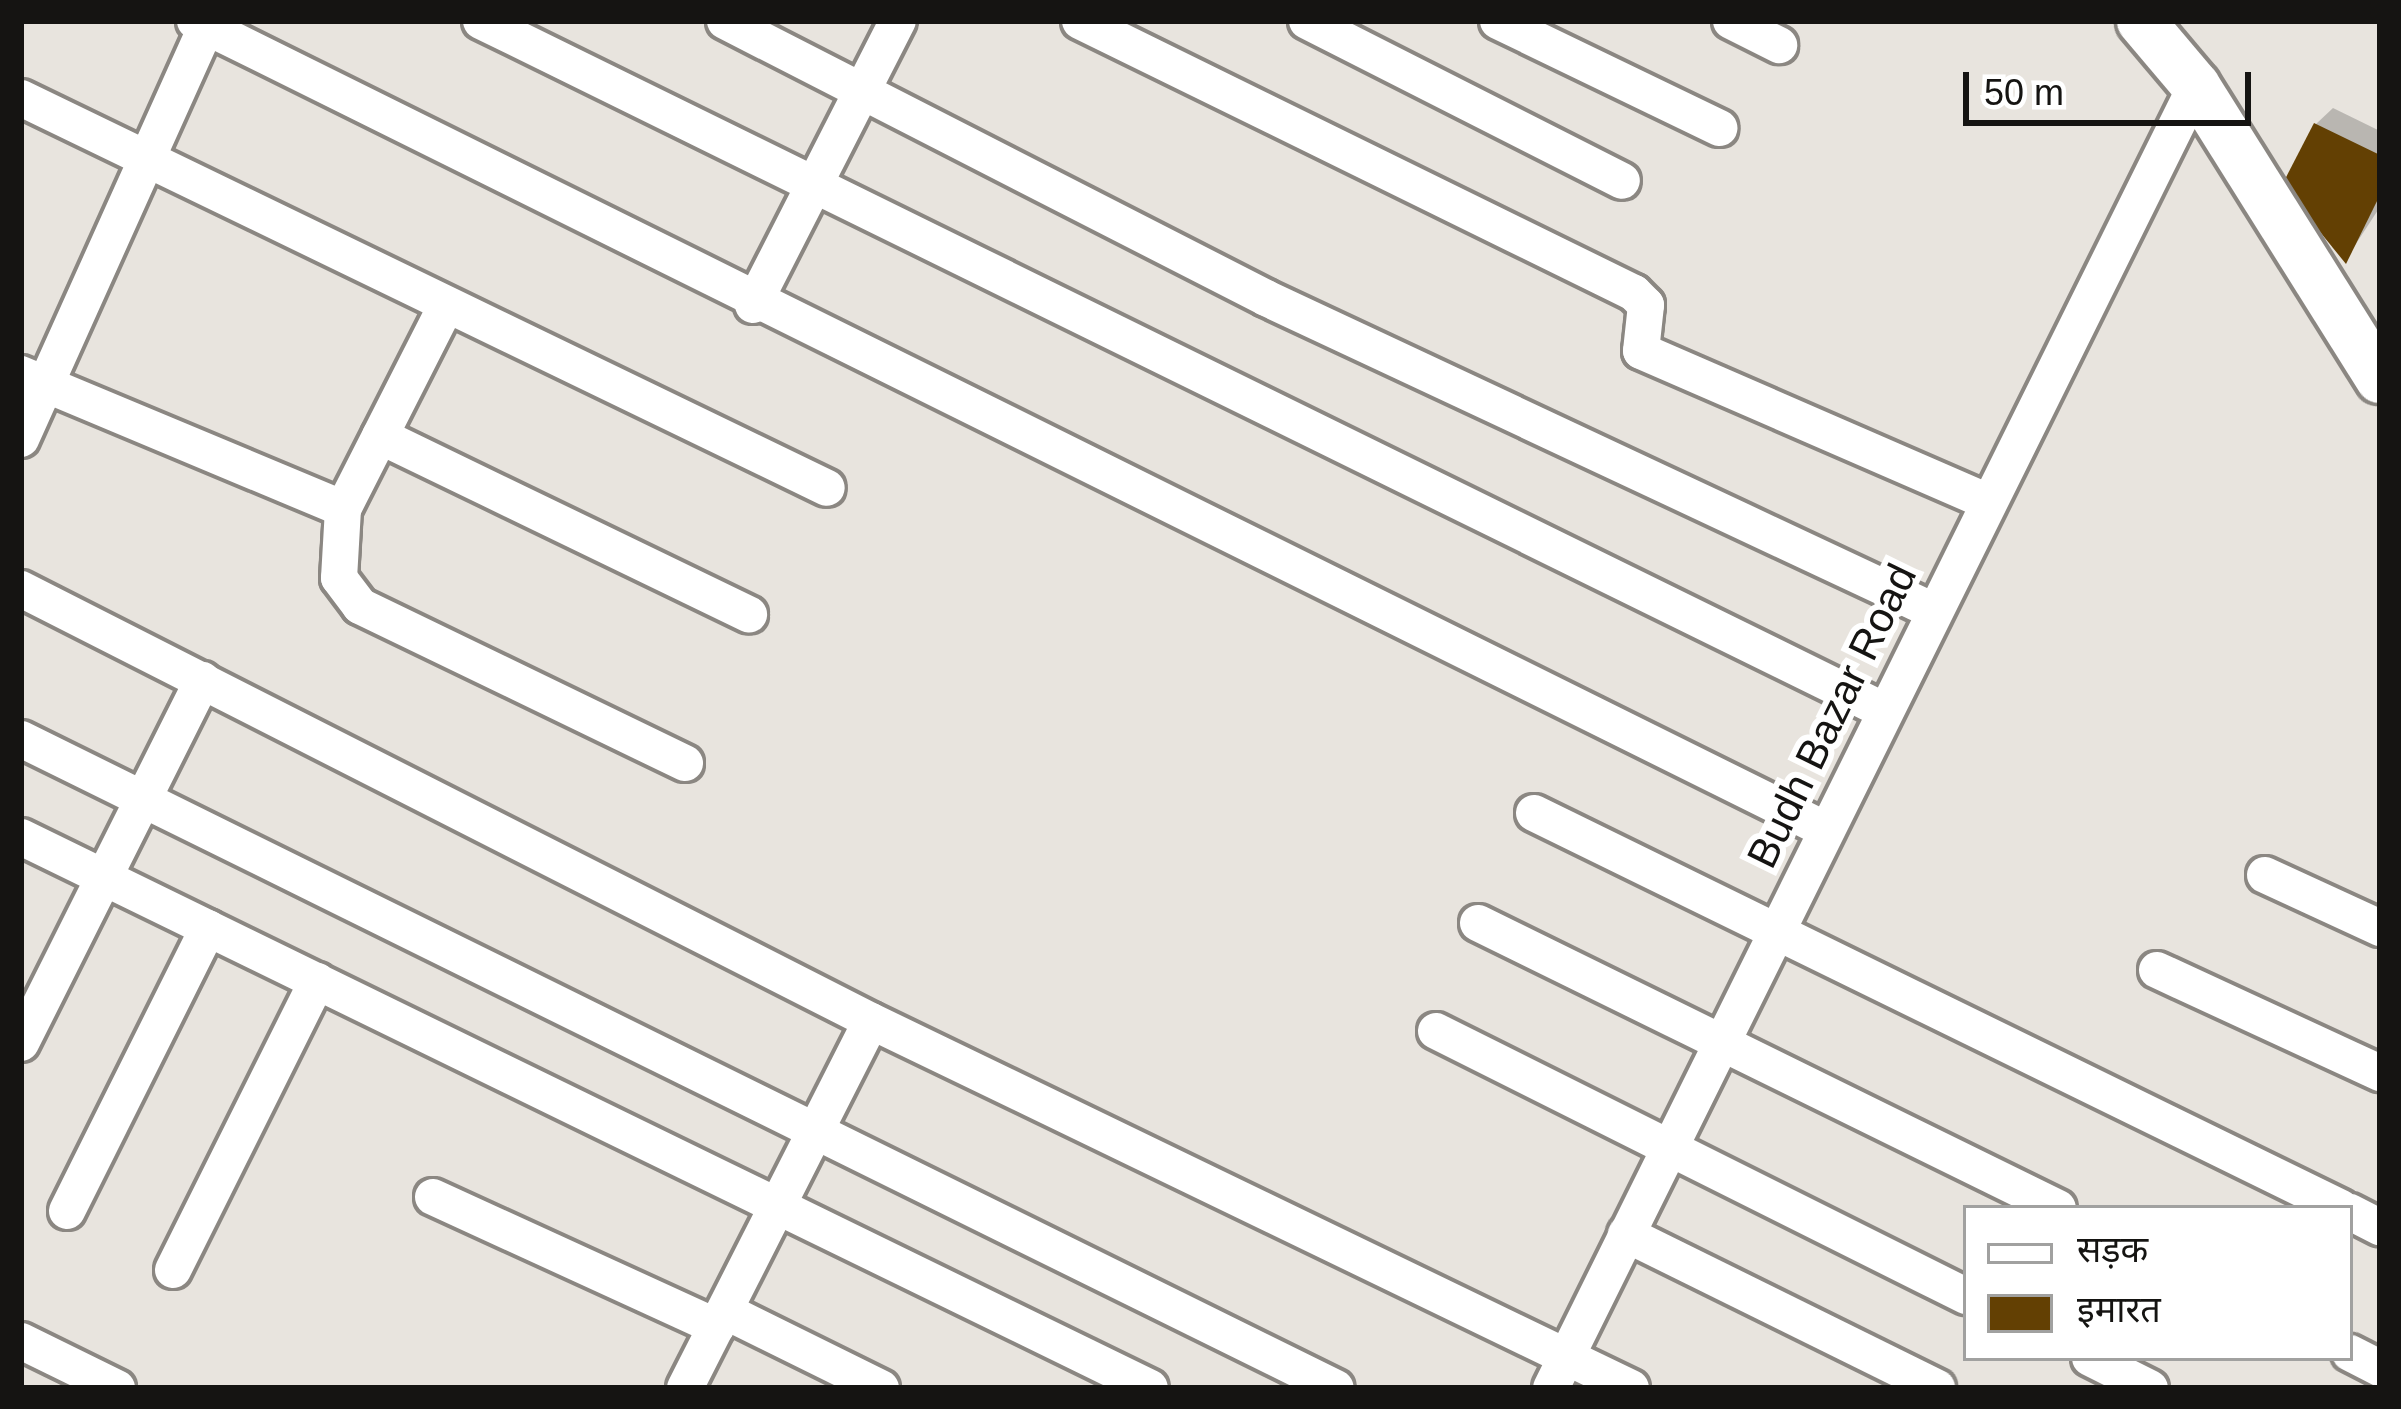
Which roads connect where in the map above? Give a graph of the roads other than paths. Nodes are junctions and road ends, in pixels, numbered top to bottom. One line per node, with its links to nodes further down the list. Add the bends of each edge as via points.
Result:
1 (481, 21): 17 (street)
2 (725, 21): 12 (street)
3 (898, 21): 12 (street)
4 (1080, 21): 25 (street, via 1634,293 1646,305 1641,351)
5 (1307, 21): 16 (street)
6 (1498, 21): 14 (street)
7 (1731, 21): 10 (street)
8 (2142, 21): 11 (street)
9 (203, 23): 15 (street); 18 (street)
10 (1779, 45)
11 (2196, 86): 21 (street); 25 (street, Budh Bazar Road)
12 (866, 88): 17 (street); 28 (street, via 1266,298)
13 (21, 98): 15 (street)
14 (1719, 128)
15 (150, 162): 19 (street); 20 (street)
16 (1622, 181)
17 (814, 188): 18 (street); 31 (street)
18 (753, 305): 36 (street)
19 (446, 308): 22 (street); 24 (street)
20 (33, 379): 23 (street); 26 (street)
21 (2380, 379)
22 (380, 436): 26 (street); 29 (street)
23 (21, 439)
24 (826, 488)
25 (1988, 502): 28 (street, Budh Bazar Road)
26 (343, 509): 33 (street, via 340,578 360,606)
27 (21, 590): 30 (street)
28 (1934, 611): 31 (street, Budh Bazar Road)
29 (749, 614)
30 (203, 680): 34 (street); 46 (street)
31 (1885, 710): 36 (street, Budh Bazar Road)
32 (21, 740): 34 (street)
33 (685, 763)
34 (143, 800): 39 (street); 51 (street)
35 (1534, 813): 42 (street)
36 (1826, 830): 42 (street, Budh Bazar Road)
37 (21, 837): 39 (street)
38 (2265, 874): 43 (street)
39 (104, 878): 41 (street); 49 (street)
40 (1478, 923): 48 (street)
41 (208, 928): 45 (street); 57 (street)
42 (1778, 928): 48 (street, Budh Bazar Road); 55 (street)
43 (2380, 928)
44 (2157, 970): 50 (street)
45 (317, 981): 56 (street); 61 (street)
46 (872, 1021): 51 (street); 68 (street)
47 (1436, 1031): 52 (street)
48 (1721, 1041): 52 (street, Budh Bazar Road); 54 (street)
49 (21, 1042)
50 (2380, 1073)
51 (814, 1132): 56 (street); 73 (street)
52 (1670, 1147): 60 (street, Budh Bazar Road); 62 (street)
53 (433, 1197): 63 (street)
54 (2052, 1205)
55 (2335, 1205)
56 (781, 1206): 63 (street); 72 (street)
57 (67, 1211)
58 (2353, 1214): 59 (street)
59 (2380, 1227)
60 (1626, 1234): 68 (street, Budh Bazar Road); 75 (street)
61 (173, 1270)
62 (1963, 1294)
63 (721, 1319): 70 (street); 71 (street)
64 (21, 1341): 69 (street)
65 (2353, 1354): 67 (street)
66 (2096, 1361): 76 (street)
67 (2380, 1368)
68 (1559, 1372): 74 (street)
69 (117, 1388)
70 (685, 1388)
71 (881, 1388)
72 (1150, 1388)
73 (1336, 1388)
74 (1631, 1388)
75 (1937, 1388)
76 (2150, 1388)

